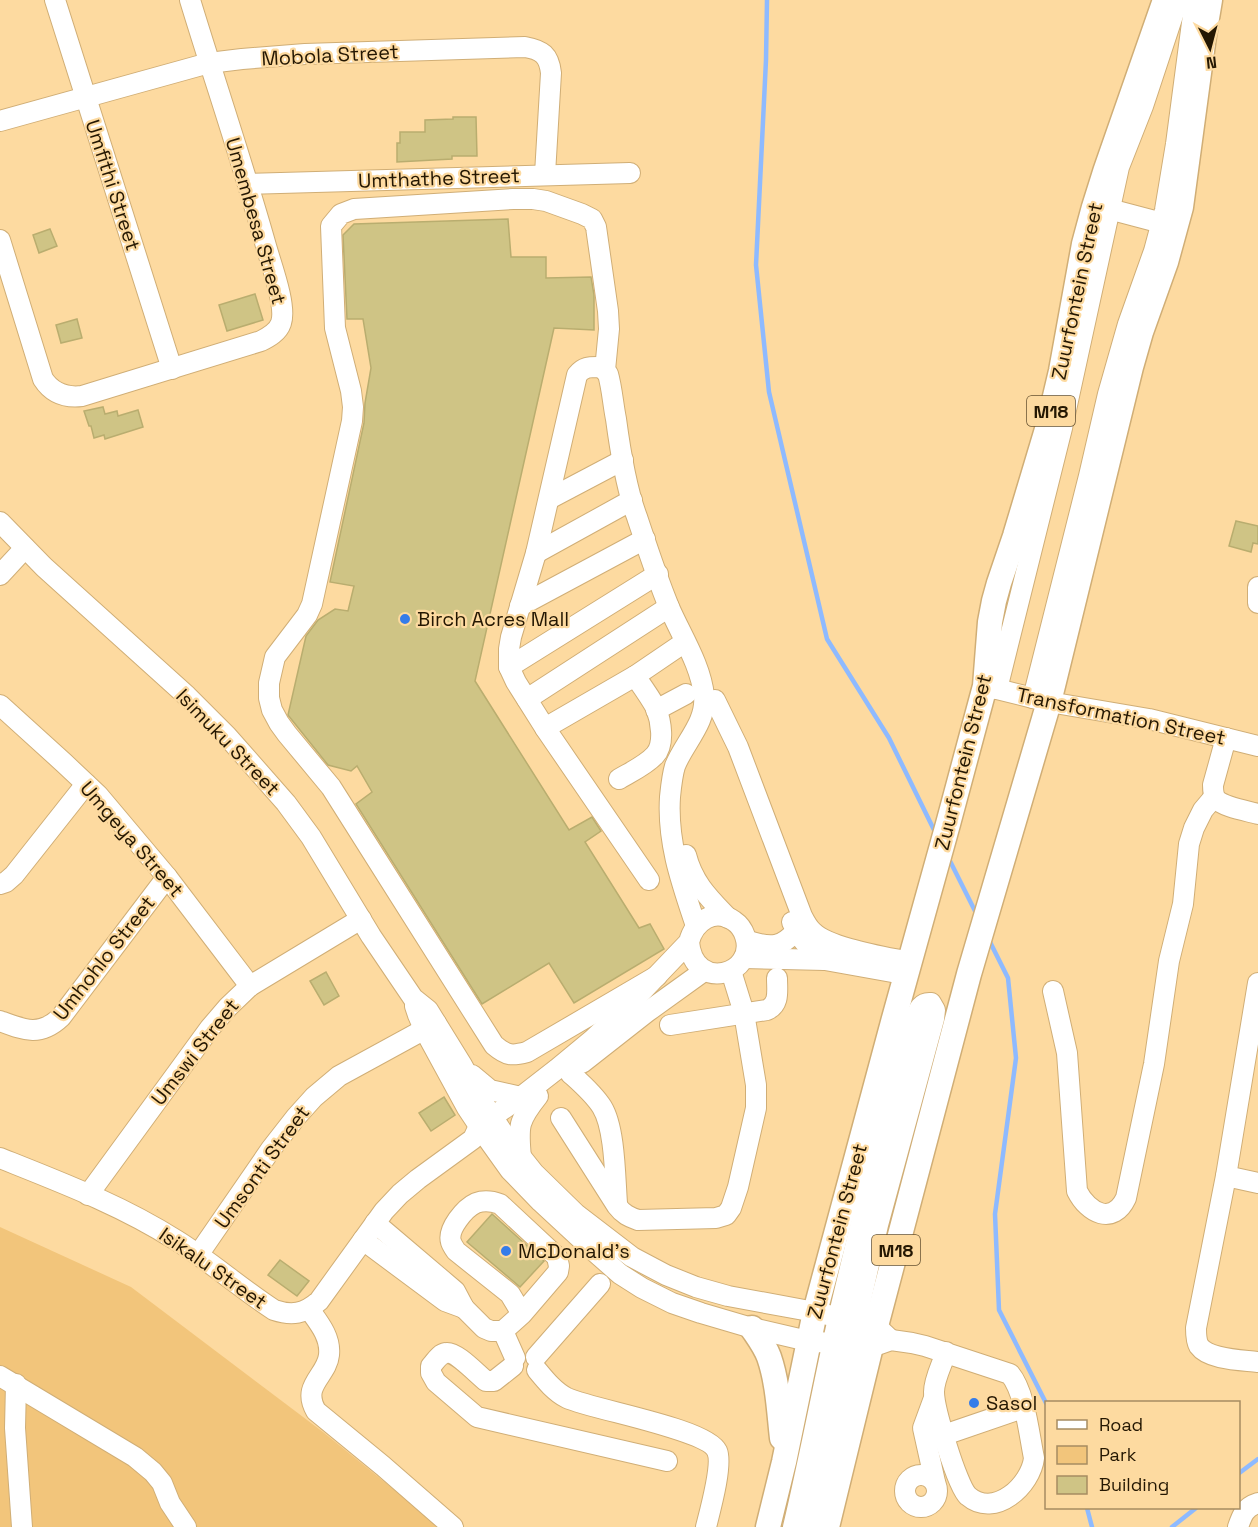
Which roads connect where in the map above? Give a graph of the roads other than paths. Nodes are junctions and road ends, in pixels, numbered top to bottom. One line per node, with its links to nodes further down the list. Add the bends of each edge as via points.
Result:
1 (55, 0): 8 (street, Umfithi Street)
2 (190, 0): 7 (street, Umembesa Street)
3 (1165, 0): 34 (main road, Zuurfontein Street / M18, via 1104,172 1084,244 1050,416 994,602 990,622)
4 (1178, 0): 13 (street, via 1119,167)
5 (1195, 0): 14 (street)
6 (1210, 0): 38 (main road, M18, via 1179,216 1131,367)
7 (209, 63): 8 (street, Mobola Street); 11 (street, Mobola Street, via 305,54 525,47 541,51 548,58 551,73); 12 (street, Umembesa Street)
8 (86, 98): 9 (street, Mobola Street); 16 (street, Umfithi Street)
9 (0, 121)
10 (630, 172): 11 (street, Umthathe Street)
11 (545, 174): 12 (street, Umthathe Street)
12 (249, 184): 16 (street, Umembesa Street, via 281,300 281,322 261,341)
13 (1109, 209): 14 (street); 34 (street, via 1062,429)
14 (1162, 223): 38 (street, via 1108,394)
15 (0, 240): 16 (street, Umembesa Street, via 43,379 54,392 81,396)
16 (172, 369)
17 (605, 370): 18 (street); 19 (street, via 588,367 578,375); 60 (street, via 609,311 592,219 546,201 523,199 354,209 341,214 331,226 334,319 351,391 352,421 312,604 276,657 269,698 279,723 331,787 494,1046 514,1055 527,1052)
18 (623, 460): 19 (street); 20 (street)
19 (549, 500): 24 (street)
20 (632, 500): 22 (street); 24 (street)
21 (0, 522): 23 (street, Isimuku Street)
22 (645, 539): 25 (street); 29 (street)
23 (25, 548): 26 (street); 53 (street, Isimuku Street, via 227,736 311,837)
24 (536, 553): 29 (street)
25 (658, 574): 30 (street); 32 (street)
26 (0, 575)
27 (1258, 586): 28 (street)
28 (1258, 603)
29 (520, 606): 32 (street, via 509,649)
30 (669, 607): 31 (street); 36 (street)
31 (683, 636): 33 (street); 37 (street, via 687,635); 55 (street, via 705,699 697,726 675,768 670,816)
32 (509, 668): 36 (street)
33 (635, 676): 40 (street); 41 (street)
34 (991, 688): 38 (street, Transformation Street); 58 (main road, Zuurfontein Street / M18)
35 (686, 694): 40 (street)
36 (526, 699): 41 (street)
37 (715, 700): 42 (street); 58 (street, via 738,747 807,925 813,933 834,944)
38 (1041, 700): 43 (street, Transformation Street, via 1149,719); 93 (main road, M18, via 1003,859)
39 (0, 705): 46 (street, Umgeya Street)
40 (656, 710): 45 (street, via 660,746 656,754)
41 (545, 728): 50 (street)
42 (708, 729): 52 (street, via 690,761 678,818 688,866 708,897); 54 (street, via 722,734 729,743)
43 (1226, 738): 44 (street, Transformation Street); 47 (street)
44 (1258, 746)
45 (620, 779)
46 (86, 784): 49 (street, Umgeya Street); 51 (street, via 14,875)
47 (1214, 797): 48 (street, via 1223,804); 64 (street, via 1203,810 1189,844 1183,904 1168,961 1154,1064 1126,1198 1117,1211 1109,1214 1089,1209 1077,1191 1067,1053)
48 (1258, 814)
49 (167, 877): 63 (street, Umgeya Street); 66 (street, Umhohlo Street, via 53,1025 33,1030)
50 (649, 880)
51 (0, 884)
52 (728, 918): 55 (street, via 703,920); 56 (street, via 741,927)
53 (360, 919): 63 (street, Umswi Street); 68 (street, Isimuku Street, via 413,998 418,1015)
54 (796, 931): 56 (street, via 787,941); 57 (street)
55 (692, 934): 59 (street, via 690,953); 60 (street)
56 (740, 957): 57 (street); 59 (street, via 722,974); 65 (street)
57 (825, 960): 58 (street)
58 (908, 969): 89 (main road, Zuurfontein Street / M18)
59 (704, 970): 70 (street)
60 (657, 976): 71 (street)
61 (777, 978): 65 (street, via 777,1001 773,1007)
62 (1258, 983): 76 (street)
63 (250, 986): 78 (street, Umswi Street, via 210,1028)
64 (1053, 991)
65 (744, 1013): 67 (street); 79 (street, via 756,1108 731,1208 726,1215 716,1218 638,1220)
66 (0, 1021)
67 (670, 1025)
68 (430, 1026): 69 (street, Isimuku Street); 73 (street, Isimuku Street); 83 (street, Umsonti Street, via 339,1076 314,1097 271,1149)
69 (462, 1065): 71 (street, via 490,1090); 73 (street, Isimuku Street, via 480,1098)
70 (570, 1073): 71 (street); 79 (street, via 602,1106 606,1116)
71 (530, 1097): 73 (street); 75 (street, via 520,1123)
72 (561, 1118): 79 (street)
73 (486, 1130): 75 (street, Isimuku Street); 80 (street, via 400,1194); 82 (street, Isimuku Street, via 524,1185)
74 (0, 1158): 78 (street, Isikalu Street)
75 (520, 1158): 82 (street, Isimuku Street, via 576,1214)
76 (1226, 1176): 77 (street); 97 (street, via 1196,1339 1198,1345 1216,1357)
77 (1258, 1183)
78 (88, 1195): 83 (street, Isikalu Street, via 149,1224)
79 (617, 1206)
80 (375, 1223): 81 (street); 87 (street, via 455,1291)
81 (363, 1240): 87 (street, via 445,1301); 88 (street)
82 (600, 1245): 89 (street, via 696,1287); 91 (street, via 635,1283 662,1298)
83 (198, 1255): 88 (street, Isikalu Street, via 274,1310 294,1314)
84 (600, 1284): 98 (street)
85 (510, 1294): 86 (street); 86 (street, via 450,1242 455,1223 478,1202 500,1204 557,1257 558,1272); 90 (street)
86 (539, 1295): 90 (street)
87 (464, 1308): 92 (street, via 484,1328)
88 (309, 1309): 113 (street, via 327,1337 329,1353 312,1390 316,1411)
89 (814, 1312): 93 (street); 94 (main road, Zuurfontein Street / M18)
90 (522, 1314): 92 (street)
91 (752, 1328): 94 (street); 105 (main road, via 769,1357 774,1375)
92 (503, 1331): 96 (street)
93 (860, 1334): 93 (street, via 868,1194 915,1019 923,1004 931,1003 934,1019 878,1225); 94 (street); 95 (street); 116 (street, via 806,1472); 117 (street); 118 (main road, M18)
94 (808, 1341): 105 (main road, Zuurfontein Street / M18)
95 (946, 1352): 100 (street); 101 (street, via 1010,1374)
96 (514, 1362): 98 (street, via 514,1370 521,1376 530,1376); 104 (street, via 494,1381 486,1381 446,1353 431,1366 431,1373 436,1382 477,1417)
97 (1258, 1362)
98 (536, 1364): 114 (street, via 559,1393 578,1402 683,1431 714,1446 719,1457)
99 (8, 1380): 108 (street, via 135,1457 162,1483); 110 (street)
100 (934, 1398): 102 (street); 103 (street)
101 (1023, 1408): 103 (street); 103 (street, via 1033,1468 1017,1490 999,1502 978,1501 968,1496)
102 (923, 1428): 106 (street); 107 (street)
103 (944, 1435)
104 (667, 1461)
105 (784, 1462): 115 (main road, Zuurfontein Street / M18)
106 (908, 1480): 107 (street, via 927,1475); 107 (street, via 904,1490 907,1500 925,1507 934,1502 938,1492)
107 (935, 1482)
108 (170, 1503): 111 (street); 112 (street)
109 (1258, 1503): 119 (street, via 1247,1508)
110 (22, 1527)
111 (174, 1527)
112 (186, 1527)
113 (453, 1527)
114 (706, 1527)
115 (768, 1527)
116 (793, 1527)
117 (809, 1527)
118 (827, 1527)
119 (1238, 1527)

